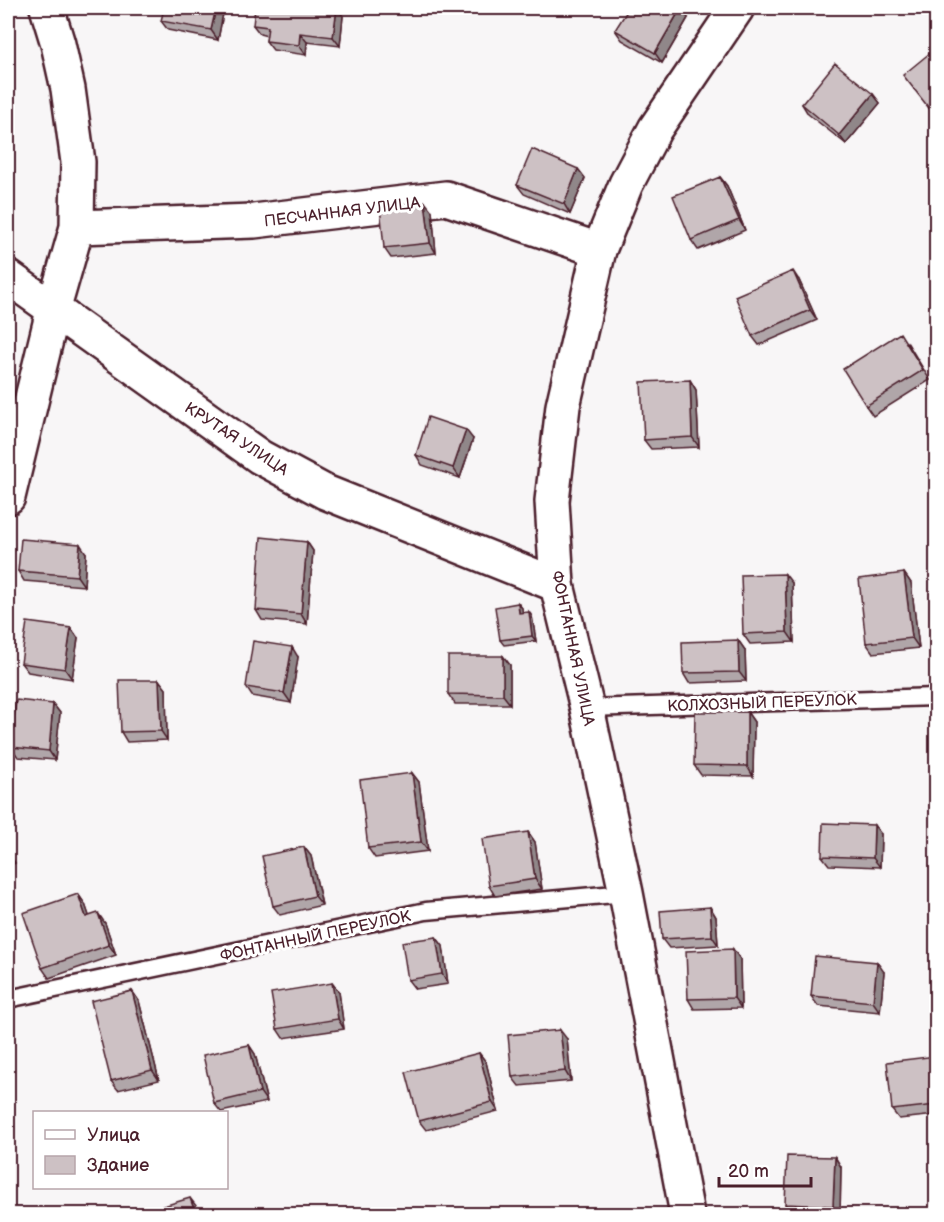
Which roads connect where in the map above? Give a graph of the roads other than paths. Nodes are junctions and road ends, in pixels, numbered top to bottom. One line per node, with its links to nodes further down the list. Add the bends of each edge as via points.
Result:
1 (47, 8): 3 (street, via 68,89 77,152)
2 (737, 8): 4 (street, ФОНТАННАЯ УЛИЦА, via 655,129 626,184)
3 (77, 227): 4 (street, ПЕСЧАННАЯ УЛИЦА, via 254,221 446,198); 6 (street)
4 (600, 250): 8 (street, ФОНТАННАЯ УЛИЦА, via 563,406 552,501)
5 (8, 277): 6 (street, КРУТАЯ УЛИЦА)
6 (53, 311): 7 (street); 8 (street, КРУТАЯ УЛИЦА, via 260,457 325,492)
7 (8, 497)
8 (557, 585): 10 (street, ФОНТАННАЯ УЛИЦА)
9 (936, 696): 10 (lane, КОЛХОЗНЫЙ ПЕРЕУЛОК)
10 (587, 708): 11 (street, ФОНТАННАЯ УЛИЦА)
11 (626, 893): 12 (lane, ФОНТАННЫЙ ПЕРЕУЛОК, via 426,911); 13 (street, ФОНТАННАЯ УЛИЦА)
12 (8, 999)
13 (687, 1215)

